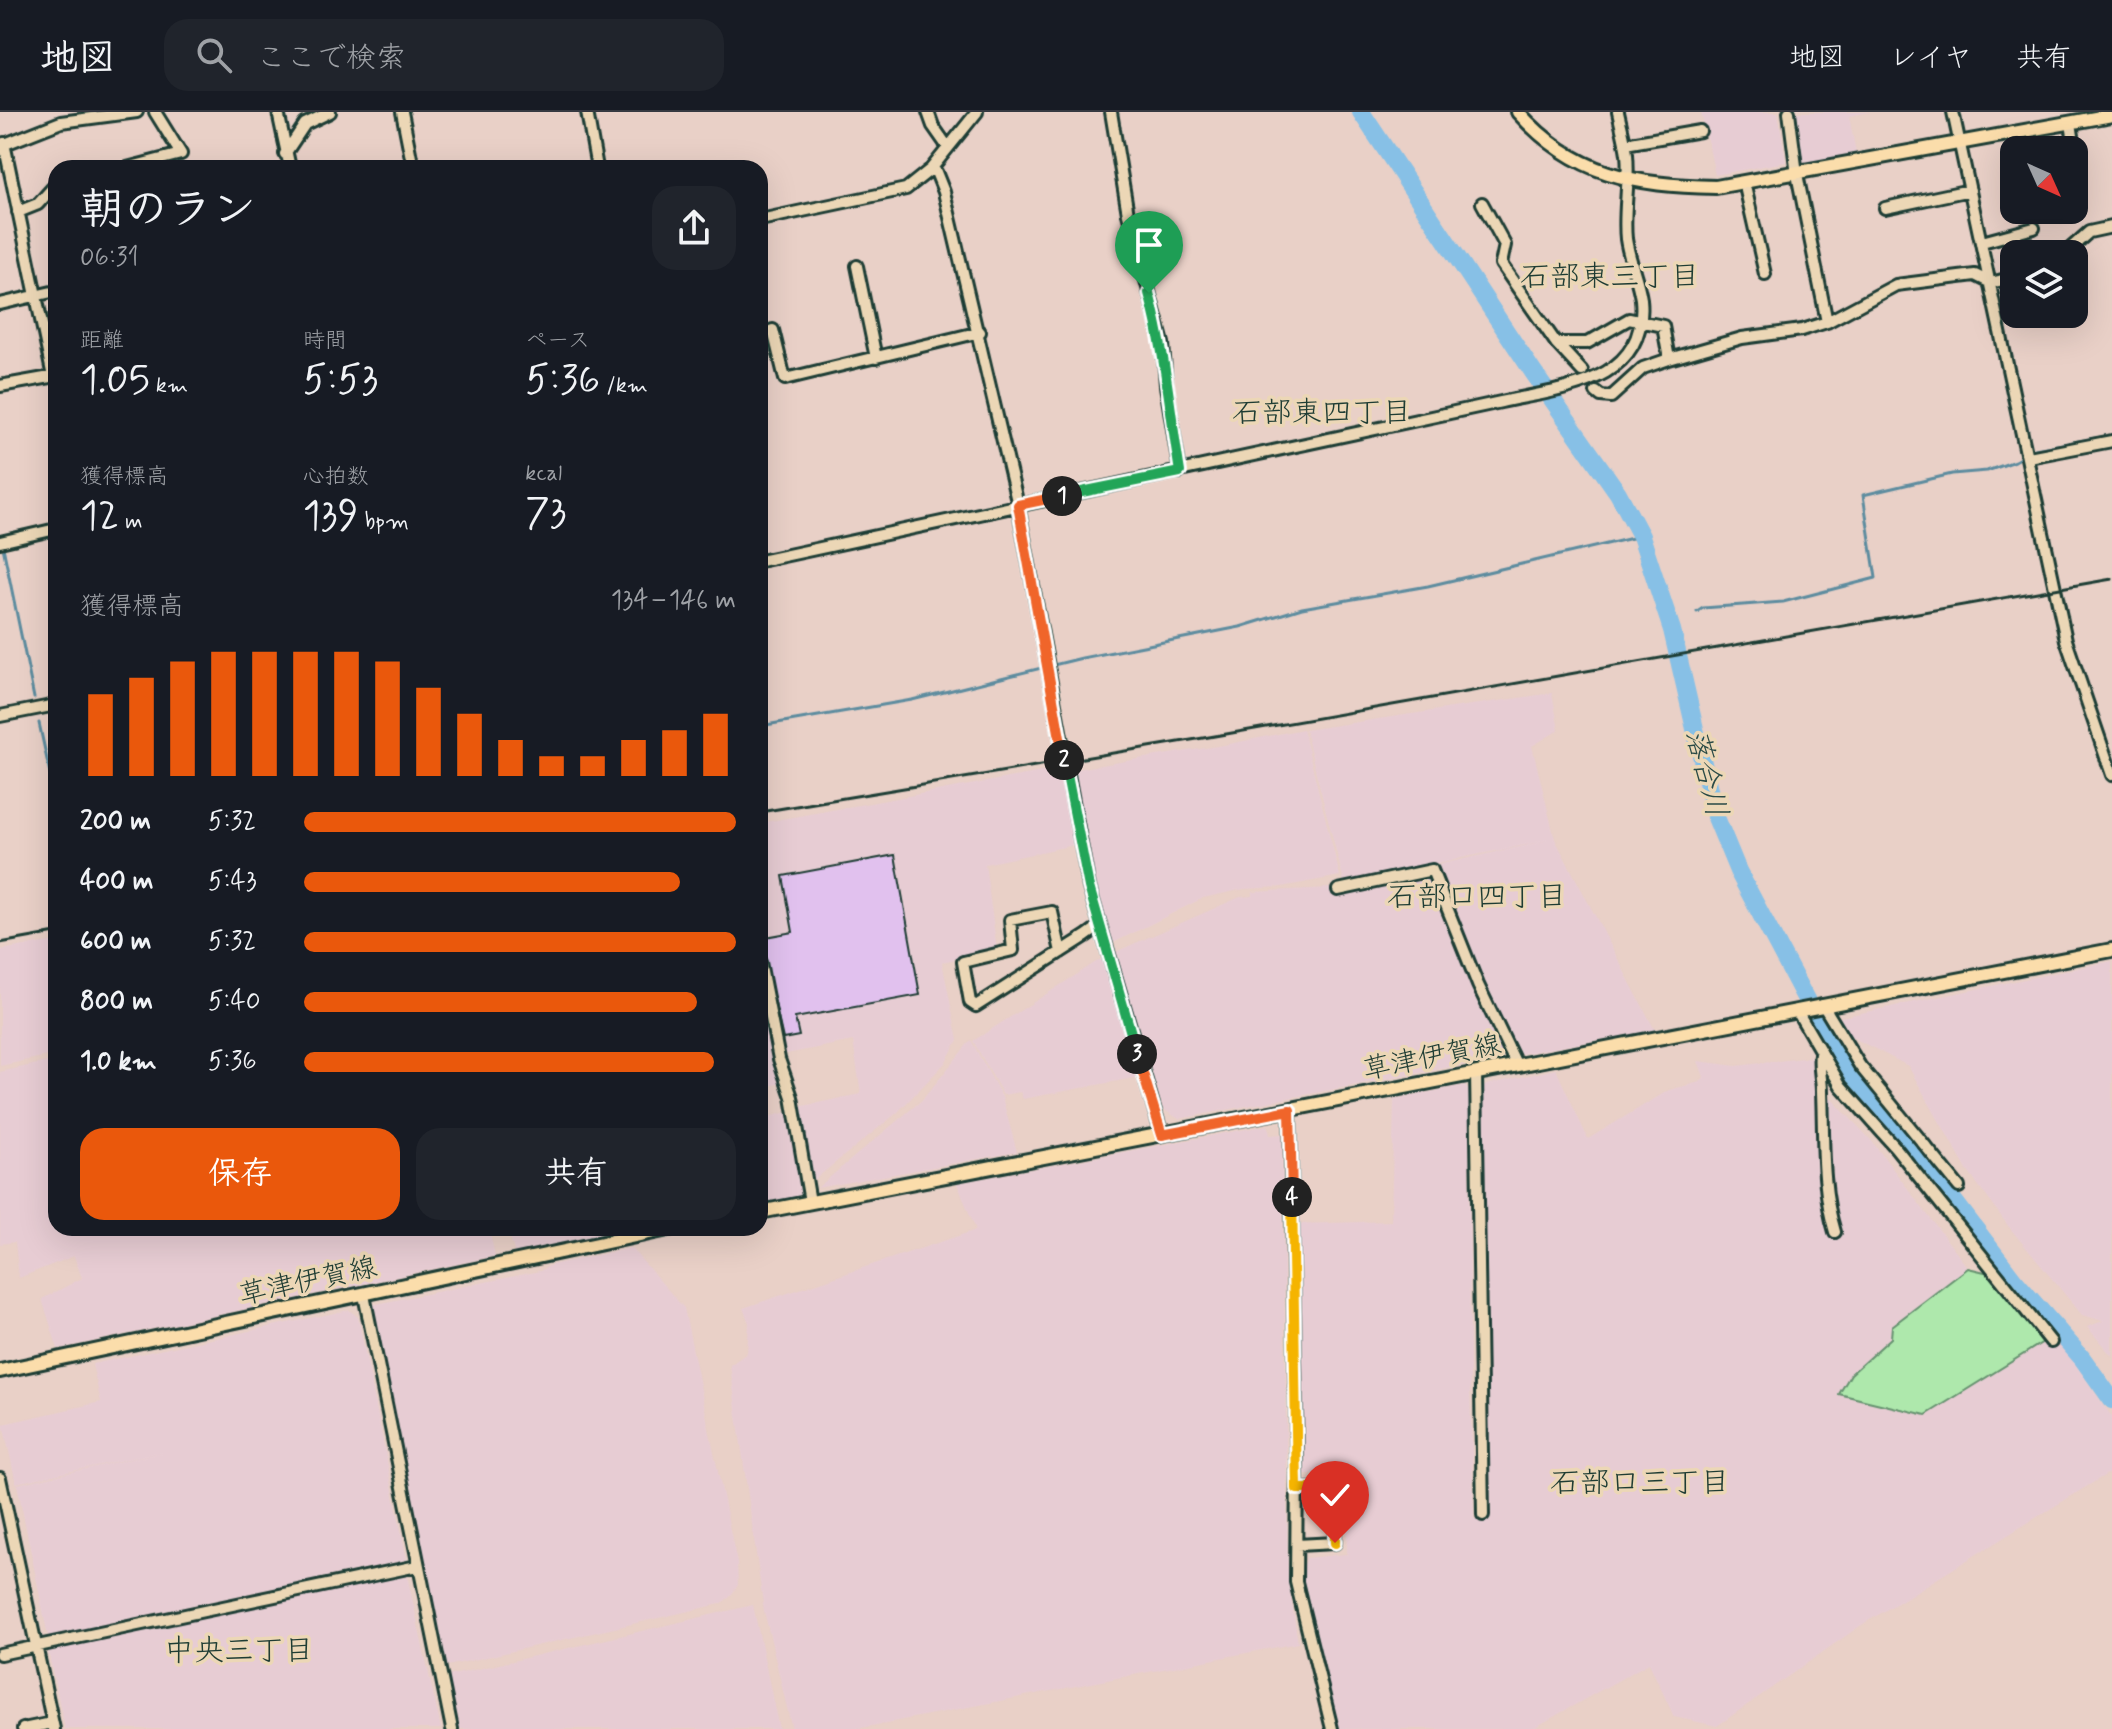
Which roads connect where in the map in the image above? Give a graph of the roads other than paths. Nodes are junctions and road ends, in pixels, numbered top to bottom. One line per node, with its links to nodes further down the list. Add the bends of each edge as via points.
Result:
1 (137, 112): 14 (street)
2 (155, 112): 23 (street)
3 (278, 112): 24 (street)
4 (330, 112): 24 (street, via 305,124)
5 (402, 112): 28 (street)
6 (587, 112): 29 (street)
7 (928, 112): 22 (street)
8 (977, 112): 22 (street)
9 (1111, 112): 65 (street, via 1128,214 1163,343)
10 (1518, 112): 32 (main road, via 1575,160)
11 (1618, 112): 19 (street)
12 (1789, 112): 31 (street)
13 (1953, 112): 21 (street)
14 (99, 114): 20 (street)
15 (2112, 115): 16 (main road)
16 (2071, 123): 18 (street); 21 (main road)
17 (1700, 131): 19 (street)
18 (2073, 136)
19 (1625, 144): 32 (street)
20 (2, 145): 38 (street)
21 (1960, 145): 31 (main road); 34 (street)
22 (947, 146): 30 (street)
23 (181, 154): 25 (street); 26 (street)
24 (285, 154): 27 (street)
25 (158, 160)
26 (182, 160)
27 (287, 160)
28 (411, 160)
29 (596, 160)
30 (931, 169): 39 (street, via 906,189); 54 (street, via 944,192)
31 (1797, 174): 33 (main road); 52 (street)
32 (1627, 180): 33 (main road, via 1716,187); 51 (street, via 1624,220)
33 (1744, 182): 45 (street)
34 (1970, 190): 37 (street); 43 (street)
35 (48, 193): 38 (street)
36 (1482, 203): 55 (street, via 1505,245 1501,264)
37 (1885, 208)
38 (18, 212): 49 (street)
39 (768, 218)
40 (2112, 227): 42 (street, via 2089,232)
41 (2034, 228): 43 (street)
42 (2080, 240)
43 (1982, 242): 47 (street)
44 (857, 266): 57 (street)
45 (1765, 274)
46 (2000, 281): 47 (street)
47 (1991, 283): 52 (street, via 1975,275 1896,285); 64 (street)
48 (48, 293): 49 (street)
49 (36, 295): 50 (street); 56 (street)
50 (0, 304)
51 (1640, 321): 55 (street, via 1621,322 1587,343); 58 (street, via 1663,326); 65 (street, via 1627,354 1598,378)
52 (1827, 322): 58 (street)
53 (768, 332): 57 (street, via 773,330 785,379)
54 (980, 332): 57 (street); 66 (street)
55 (1556, 343): 59 (street)
56 (48, 346)
57 (876, 358)
58 (1669, 359): 62 (street, via 1643,368 1611,397)
59 (1582, 371)
60 (48, 377): 61 (street)
61 (0, 386)
62 (1596, 392)
63 (2112, 441): 64 (street)
64 (2029, 457): 72 (street, via 2073,666)
65 (1180, 472): 66 (street)
66 (1018, 505): 69 (street); 74 (street)
67 (48, 531): 68 (street)
68 (0, 542)
69 (768, 559)
70 (48, 707): 71 (street)
71 (0, 716)
72 (2112, 775)
73 (1338, 890): 81 (street, via 1432,870)
74 (1100, 926): 76 (street); 84 (street)
75 (2112, 950): 78 (main road, 草津伊賀線)
76 (1061, 952): 76 (street, via 976,1006 970,1002 963,962 1013,950 1010,920 1052,912)
77 (768, 1003): 86 (street, via 792,1097)
78 (1821, 1006): 79 (main road, 草津伊賀線); 85 (street, via 1860,1066)
79 (1800, 1010): 80 (street); 81 (main road, 草津伊賀線)
80 (1820, 1054): 88 (street, via 1827,1205); 91 (street)
81 (1517, 1066): 82 (main road, 草津伊賀線)
82 (1476, 1074): 83 (main road, 草津伊賀線); 95 (street)
83 (1290, 1110): 84 (main road, 草津伊賀線); 94 (street)
84 (1162, 1135): 86 (main road, 草津伊賀線)
85 (1959, 1187)
86 (810, 1202): 87 (main road, 草津伊賀線)
87 (768, 1210)
88 (1835, 1232)
89 (622, 1236): 90 (main road, 草津伊賀線)
90 (364, 1295): 92 (main road, 草津伊賀線); 97 (street)
91 (2051, 1342)
92 (0, 1371)
93 (0, 1481): 98 (street)
94 (1297, 1489): 96 (street); 96 (street, via 1334,1489 1335,1543)
95 (1483, 1515)
96 (1296, 1551): 103 (street, via 1296,1582)
97 (417, 1566): 98 (street); 102 (street)
98 (37, 1646): 99 (street); 100 (street)
99 (0, 1654)
100 (53, 1726): 101 (street)
101 (23, 1729)
102 (452, 1729)
103 (1332, 1729)

